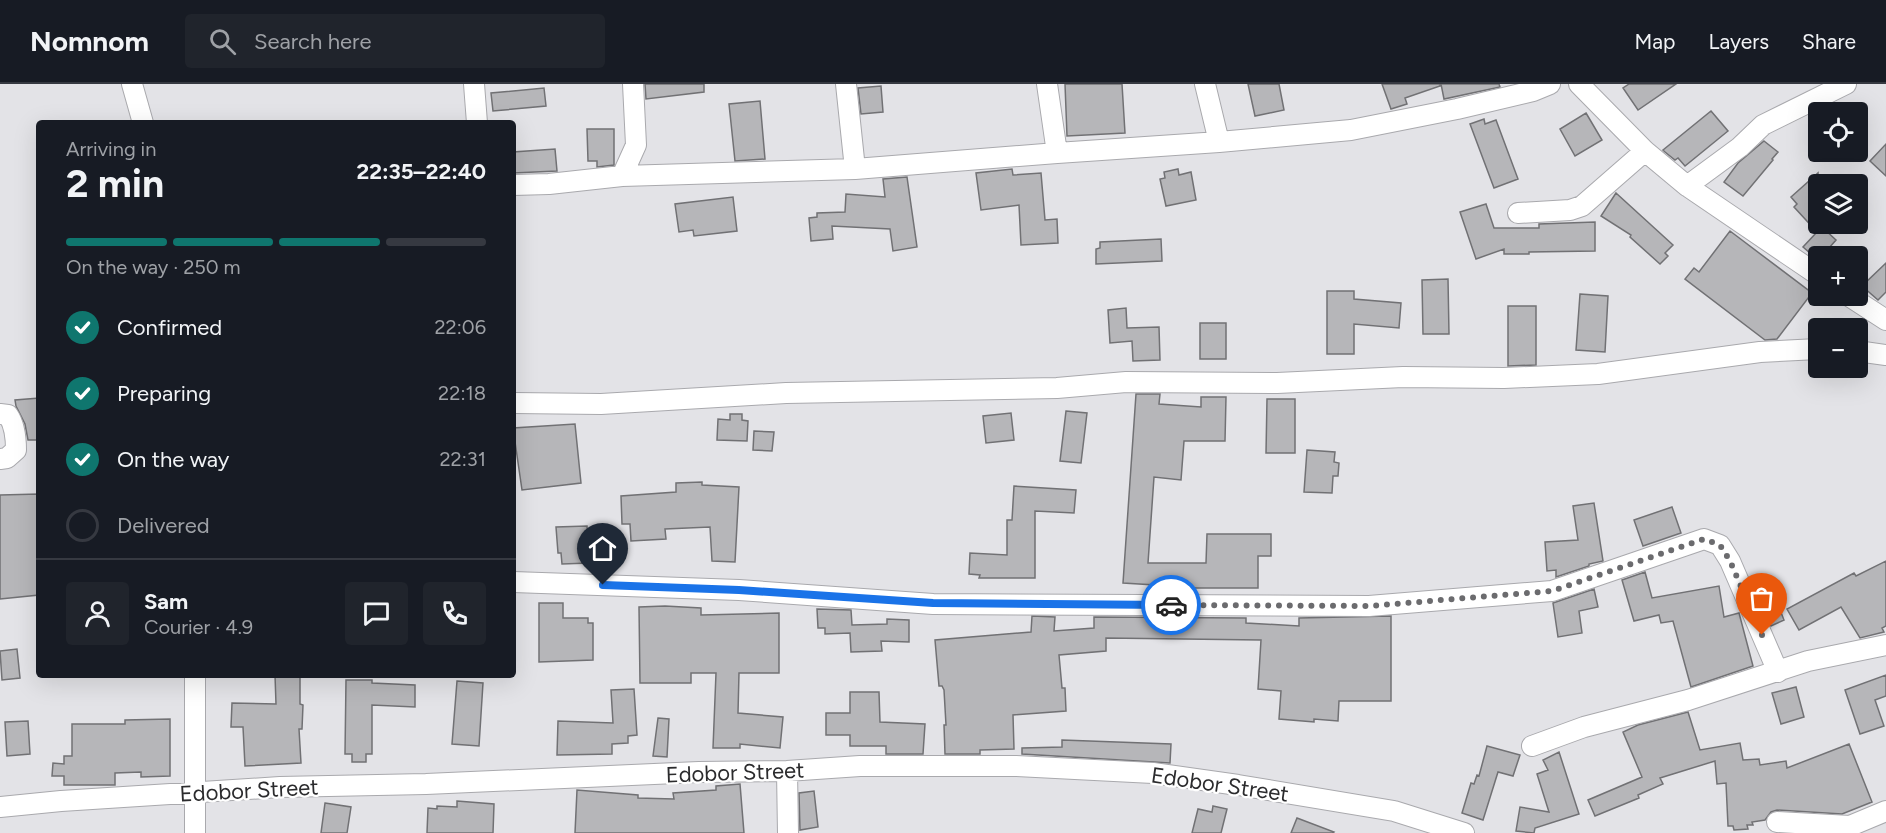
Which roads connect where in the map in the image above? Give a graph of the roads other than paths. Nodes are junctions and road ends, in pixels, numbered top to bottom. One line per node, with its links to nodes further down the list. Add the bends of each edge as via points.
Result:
1 (132, 84): 10 (street)
2 (474, 84): 11 (street)
3 (633, 84): 16 (street, via 636,145)
4 (846, 84): 15 (street)
5 (1047, 84): 14 (street)
6 (1205, 84): 12 (street)
7 (1550, 84): 12 (street, via 1457,109 1351,130)
8 (1579, 84): 13 (street)
9 (1845, 84): 18 (street, via 1763,125)
10 (142, 120)
11 (477, 120)
12 (1219, 142): 14 (street)
13 (1645, 151): 18 (street); 19 (street, via 1582,206)
14 (1057, 153): 15 (street)
15 (855, 169): 16 (street)
16 (622, 176): 17 (street)
17 (516, 185)
18 (1687, 186): 20 (street)
19 (1518, 213)
20 (1808, 268)
21 (1865, 306): 22 (street)
22 (1885, 319)
23 (1808, 350): 26 (street, via 1760,352 1598,374 1277,383 1126,382 1057,388 786,393 601,404)
24 (1868, 353): 25 (street)
25 (1886, 355)
26 (516, 403)
27 (0, 414): 28 (street, via 8,415 12,421 16,450 8,458)
28 (0, 459)
29 (516, 582): 31 (street, via 739,590 933,603 1369,606 1552,591 1704,539 1720,545 1730,561)
30 (1886, 645): 31 (street, via 1808,661)
31 (1778, 672): 33 (street, via 1584,727)
32 (195, 678): 35 (street)
33 (1532, 746)
34 (787, 771): 35 (street, Edobor Street); 40 (street); 41 (street, Edobor Street, via 860,766 1016,766 1153,773 1394,811)
35 (195, 792): 36 (street, Edobor Street); 39 (street)
36 (0, 807)
37 (1886, 811): 38 (street, via 1850,826)
38 (1777, 822)
39 (195, 833)
40 (788, 833)
41 (1464, 833)

